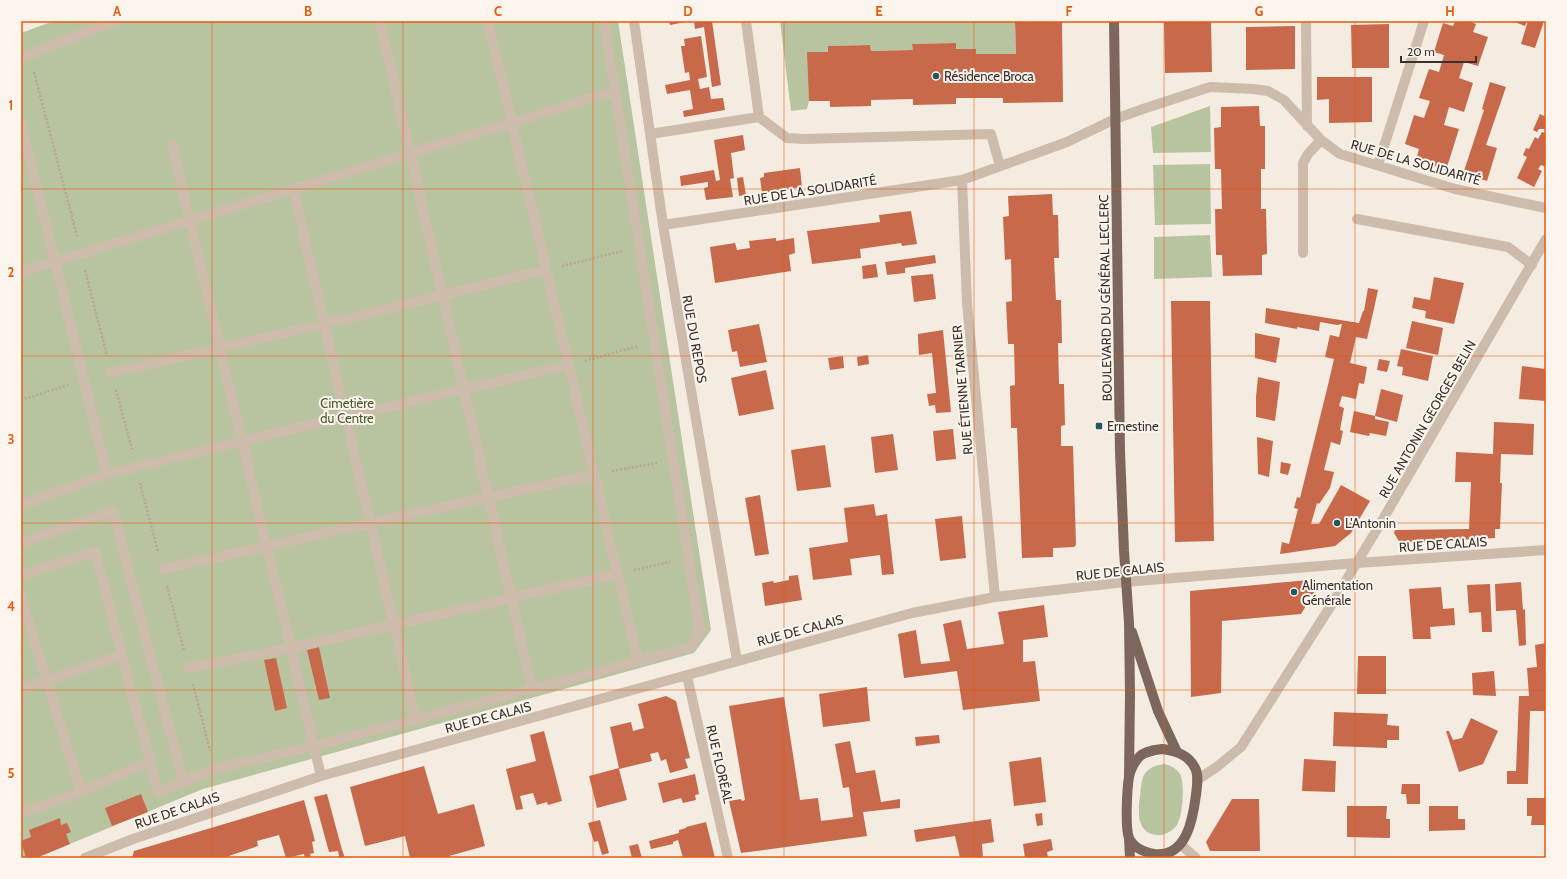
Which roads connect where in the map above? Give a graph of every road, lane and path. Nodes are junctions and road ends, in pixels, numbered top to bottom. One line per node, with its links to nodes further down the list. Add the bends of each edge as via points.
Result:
1 (115, 21): 10 (street)
2 (380, 21): 20 (street)
3 (488, 21): 14 (street)
4 (604, 21): 11 (street)
5 (634, 21): 17 (street, RUE DU REPOS)
6 (746, 21): 12 (street)
7 (1114, 21): 13 (main road, BOULEVARD DU GÉNÉRAL LECLERC)
8 (1306, 21): 16 (street)
9 (1424, 21): 21 (street)
10 (25, 56): 32 (path)
11 (615, 91): 14 (street); 30 (street)
12 (759, 117): 17 (street); 22 (street, via 787,138 991,134)
13 (1115, 119): 16 (street, RUE DE LA SOLIDARITÉ, via 1210,87 1247,88 1268,92 1284,100); 22 (street, RUE DE LA SOLIDARITÉ, via 1067,142); 63 (main road, BOULEVARD DU GÉNÉRAL LECLERC, via 1120,452)
14 (512, 122): 20 (street); 35 (street)
15 (21, 124): 33 (street)
16 (1307, 126): 18 (street, RUE DE LA SOLIDARITÉ)
17 (650, 134): 28 (street, RUE DU REPOS)
18 (1321, 140): 21 (street, RUE DE LA SOLIDARITÉ, via 1340,154); 31 (street, via 1303,163)
19 (172, 145): 27 (street)
20 (410, 153): 24 (street); 37 (street)
21 (1378, 165): 25 (street, RUE DE LA SOLIDARITÉ, via 1455,189)
22 (1000, 166): 23 (street, RUE DE LA SOLIDARITÉ)
23 (962, 180): 28 (street, RUE DE LA SOLIDARITÉ); 65 (street, RUE ÉTIENNE TARNIER, via 967,303)
24 (293, 189): 27 (street); 38 (street)
25 (1546, 208)
26 (1357, 219): 34 (street, via 1508,247)
27 (189, 220): 32 (street); 40 (street)
28 (663, 225): 72 (street, RUE DU REPOS)
29 (1546, 238): 34 (street, RUE ANTONIN GEORGES BELIN)
30 (639, 247): 35 (path); 39 (street)
31 (1303, 253)
32 (81, 254): 33 (street); 42 (path)
33 (55, 262): 36 (street); 43 (street)
34 (1532, 265): 59 (street, RUE ANTONIN GEORGES BELIN)
35 (546, 270): 37 (street); 41 (street)
36 (21, 272)
37 (442, 295): 38 (street); 44 (street)
38 (324, 324): 40 (street); 46 (street)
39 (654, 342): 41 (path); 48 (street)
40 (219, 348): 42 (street); 47 (street)
41 (569, 365): 44 (street); 51 (street)
42 (112, 373): 49 (path)
43 (84, 380): 45 (path); 50 (street)
44 (463, 388): 46 (street); 52 (street)
45 (21, 400)
46 (346, 417): 47 (street); 54 (street)
47 (242, 441): 49 (street); 56 (street)
48 (673, 460): 51 (path); 58 (street)
49 (136, 467): 50 (street); 60 (path)
50 (107, 474): 53 (street)
51 (594, 475): 52 (street); 61 (street)
52 (488, 496): 54 (street); 66 (street)
53 (21, 505)
54 (370, 523): 56 (street); 68 (street)
55 (21, 543): 86 (street, via 113,511)
56 (267, 547): 60 (street); 69 (street)
57 (1546, 550): 59 (street, RUE DE CALAIS)
58 (688, 558): 61 (path); 71 (street, via 700,631 692,647)
59 (1357, 563): 63 (street, RUE DE CALAIS); 85 (street, RUE ANTONIN GEORGES BELIN, via 1241,747)
60 (163, 569): 73 (path)
61 (617, 574): 66 (street); 71 (street)
62 (21, 575): 70 (street, via 95,552)
63 (1125, 582): 65 (street, RUE DE CALAIS); 67 (main road, BOULEVARD DU GÉNÉRAL LECLERC)
64 (21, 597): 75 (street)
65 (995, 597): 72 (street, RUE DE CALAIS, via 912,613)
66 (512, 598): 68 (street); 77 (street)
67 (1129, 623): 80 (main road, BOULEVARD DU GÉNÉRAL LECLERC, via 1158,711); 84 (main road, BOULEVARD DU GÉNÉRAL LECLERC)
68 (394, 625): 69 (street); 78 (street)
69 (291, 648): 73 (street); 79 (street)
70 (122, 655): 75 (street); 81 (street)
71 (638, 661): 77 (street)
72 (737, 661): 74 (street, RUE DE CALAIS)
73 (188, 668): 82 (path)
74 (687, 676): 83 (street, RUE DE CALAIS); 93 (street, RUE FLORÉAL)
75 (47, 680): 76 (street); 87 (street)
76 (21, 689)
77 (532, 689): 78 (street)
78 (416, 720): 79 (street)
79 (314, 746): 82 (street); 83 (street)
80 (1177, 752): 84 (main road, via 1163,749 1146,752 1136,762); 85 (main road, via 1185,755 1193,764 1197,771)
81 (150, 761): 86 (street, via 158,792); 87 (street)
82 (214, 769): 86 (street)
83 (321, 776): 92 (street, RUE DE CALAIS, via 133,839)
84 (1129, 776): 89 (main road, via 1126,829)
85 (1197, 780): 90 (main road, via 1193,818)
86 (183, 781)
87 (81, 792): 88 (street)
88 (21, 813)
89 (1129, 838): 91 (main road, via 1134,845); 94 (main road)
90 (1180, 844): 91 (main road); 95 (street)
91 (1161, 856)
92 (85, 858)
93 (728, 858)
94 (1130, 858)
95 (1196, 858)

